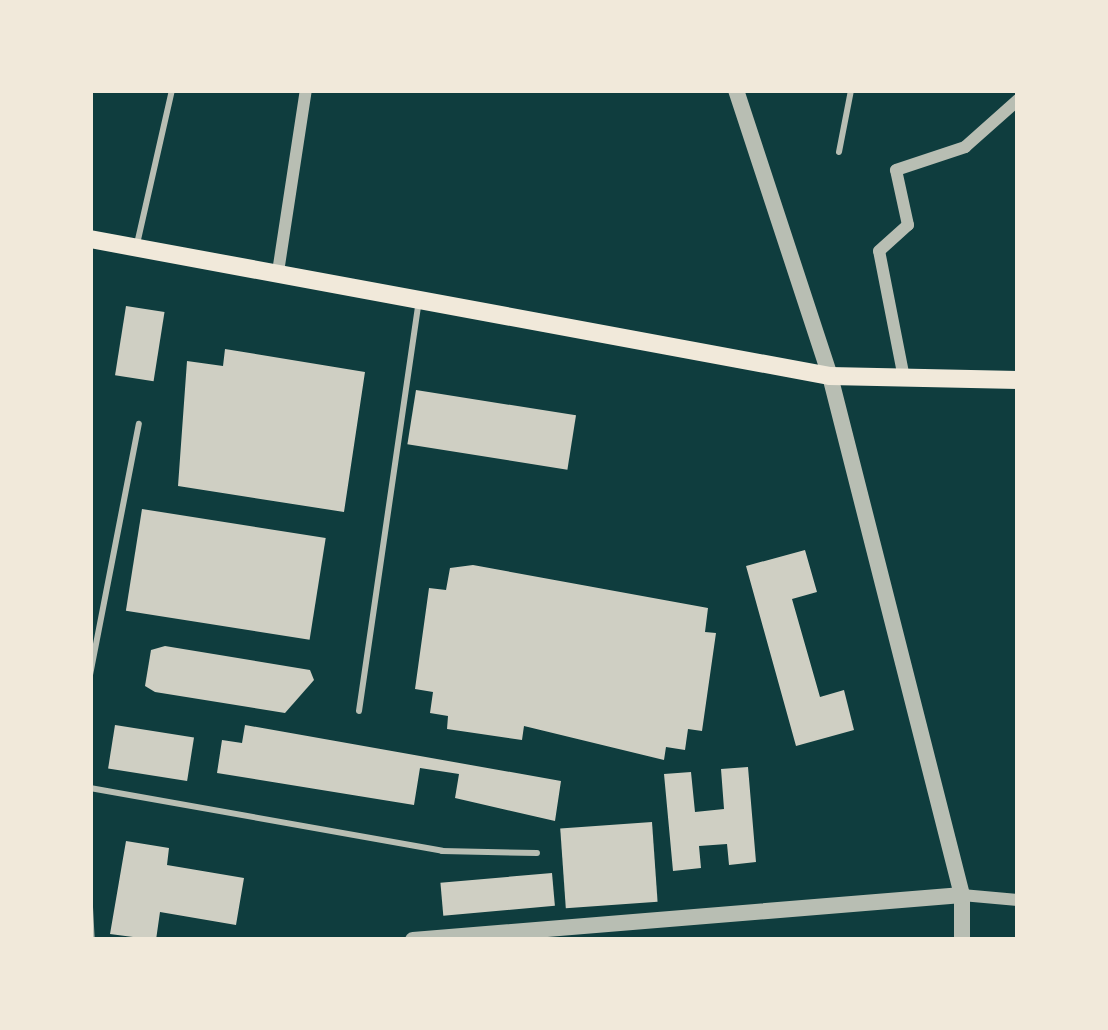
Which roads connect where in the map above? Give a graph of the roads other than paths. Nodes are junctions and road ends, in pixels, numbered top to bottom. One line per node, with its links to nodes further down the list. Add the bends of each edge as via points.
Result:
1 (172, 90): 8 (lane)
2 (306, 90): 9 (street)
3 (736, 90): 11 (street)
4 (851, 90): 6 (lane)
5 (1018, 100): 12 (street, via 965,148 896,170 908,225 879,251)
6 (839, 152)
7 (90, 239): 8 (main road)
8 (136, 247): 9 (main road)
9 (278, 272): 10 (main road)
10 (420, 298): 11 (main road); 16 (lane)
11 (830, 376): 12 (main road); 19 (street)
12 (904, 378): 13 (main road)
13 (1018, 380)
14 (139, 424): 15 (lane)
15 (90, 675)
16 (359, 711)
17 (90, 788): 18 (lane, via 442,851)
18 (537, 853)
19 (962, 895): 20 (street); 23 (street); 24 (street)
20 (1018, 900)
21 (90, 907): 22 (lane)
22 (92, 940)
23 (412, 940)
24 (962, 940)

